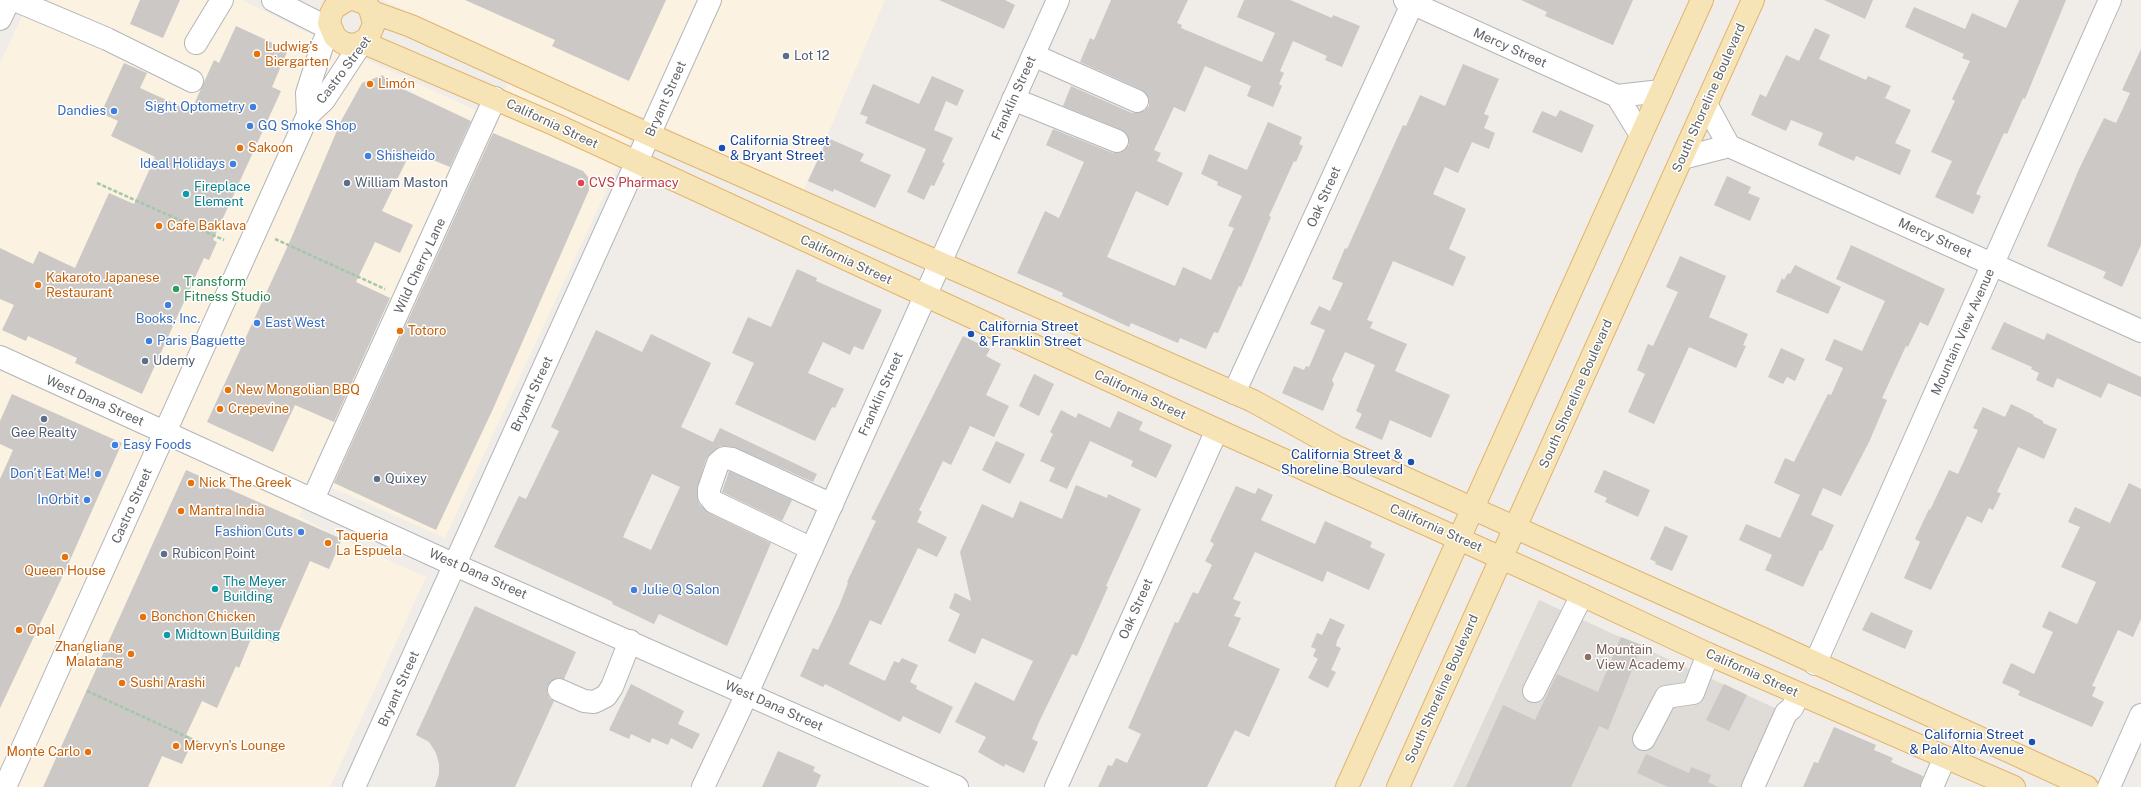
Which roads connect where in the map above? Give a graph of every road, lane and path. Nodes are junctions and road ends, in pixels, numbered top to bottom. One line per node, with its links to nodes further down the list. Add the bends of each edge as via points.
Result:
1 (9, 0): 12 (street)
2 (16, 0): 17 (street, via 107,39)
3 (222, 0): 15 (street)
4 (273, 0): 13 (street, California Street)
5 (710, 0): 25 (street, Bryant Street)
6 (1058, 0): 16 (street, Franklin Street)
7 (1702, 0): 18 (main road)
8 (1753, 0): 23 (main road, South Shoreline Boulevard)
9 (2110, 0): 35 (street, Mountain View Avenue)
10 (1410, 1): 19 (street, Mercy Street); 40 (street, Oak Street)
11 (355, 2): 13 (main road, Castro Street, via 332,11); 14 (main road, Castro Street, via 374,20 373,31); 25 (main road)
12 (0, 19)
13 (330, 29): 14 (main road, California Street, via 343,43); 24 (street, Castro Street, via 307,93)
14 (362, 42): 20 (main road, California Street); 24 (street, Castro Street, via 324,100)
15 (196, 43)
16 (1033, 55): 21 (street, Franklin Street); 22 (street)
17 (192, 81)
18 (1661, 91): 19 (street); 26 (main road)
19 (1616, 96): 26 (street)
20 (495, 98): 30 (main road, California Street); 37 (street, Wild Cherry Lane)
21 (1013, 99): 27 (street); 34 (street, Franklin Street)
22 (1136, 101)
23 (1706, 104): 28 (street); 29 (main road, South Shoreline Boulevard)
24 (308, 115): 32 (street, Castro Street)
25 (650, 135): 30 (street, Bryant Street); 34 (main road)
26 (1641, 135): 45 (main road)
27 (1117, 141)
28 (1729, 146): 29 (street); 35 (street, Mercy Street)
29 (1682, 158): 46 (main road, South Shoreline Boulevard)
30 (636, 164): 36 (main road, California Street); 50 (street, Bryant Street)
31 (97, 183): 33 (path)
32 (256, 231): 37 (path); 42 (street, Castro Street)
33 (224, 240)
34 (940, 263): 36 (street, Franklin Street); 40 (main road)
35 (1993, 264): 38 (street, Mercy Street); 54 (street, Mountain View Avenue)
36 (925, 296): 41 (main road, California Street); 44 (street, Franklin Street)
37 (404, 298): 43 (street, Wild Cherry Lane)
38 (2141, 331)
39 (0, 357): 42 (street, West Dana Street)
40 (1234, 393): 45 (main road, via 1338,448)
41 (1217, 430): 47 (main road, California Street); 68 (street, Oak Street)
42 (166, 433): 43 (street, West Dana Street); 64 (street, Castro Street)
43 (314, 499): 50 (street, West Dana Street)
44 (832, 505): 48 (street, Franklin Street); 48 (street, via 732,459 724,458 718,463 709,489 709,496 714,502)
45 (1473, 508): 46 (main road); 47 (main road)
46 (1515, 528): 49 (main road, South Shoreline Boulevard); 54 (main road)
47 (1459, 538): 49 (main road, California Street); 69 (main road)
48 (812, 549): 58 (street, Franklin Street)
49 (1502, 558): 51 (main road, California Street); 70 (main road, South Shoreline Boulevard)
50 (455, 565): 52 (street, West Dana Street); 65 (street, Bryant Street)
51 (1582, 595): 53 (main road, California Street); 57 (street)
52 (630, 641): 55 (street, via 606,696 594,702 584,701); 58 (street, West Dana Street)
53 (1708, 654): 59 (main road, California Street); 61 (street, via 1693,693 1666,697)
54 (1815, 664): 74 (main road)
55 (559, 690)
56 (86, 691): 62 (path)
57 (1534, 691)
58 (747, 694): 66 (street, Franklin Street); 67 (street, West Dana Street)
59 (1799, 694): 63 (main road, California Street); 71 (street, via 1792,708 1786,713)
60 (2141, 715): 75 (street)
61 (1644, 739)
62 (209, 747)
63 (1945, 757): 72 (street); 73 (main road, California Street)
64 (5, 787)
65 (354, 787)
66 (703, 787)
67 (957, 787)
68 (1056, 787)
69 (1347, 787)
70 (1398, 787)
71 (1753, 787)
72 (1932, 787)
73 (2014, 787)
74 (2087, 787)
75 (2109, 787)

